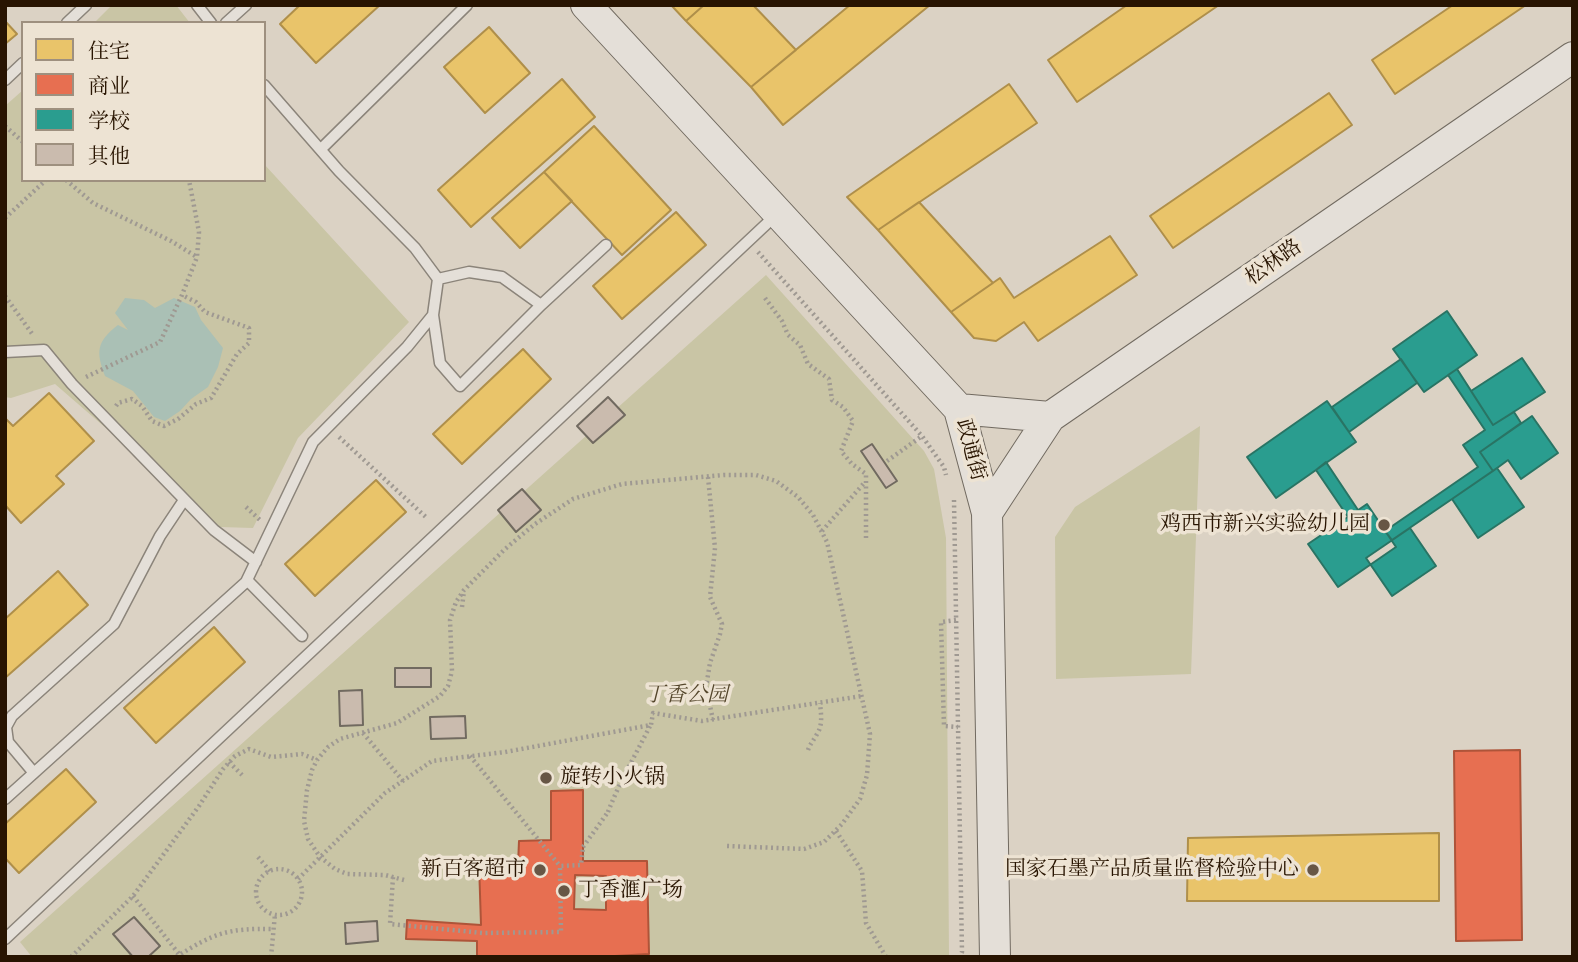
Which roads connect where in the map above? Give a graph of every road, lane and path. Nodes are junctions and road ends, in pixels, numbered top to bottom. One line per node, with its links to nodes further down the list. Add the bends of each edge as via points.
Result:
1 (86, 5): 6 (lane)
2 (197, 5): 7 (lane)
3 (246, 5): 8 (lane)
4 (467, 5): 15 (lane)
5 (586, 5): 19 (street, 政通街)
6 (69, 21)
7 (209, 21)
8 (228, 21)
9 (1573, 57): 35 (street, 松林路)
10 (21, 66): 11 (lane)
11 (5, 80)
12 (266, 87): 15 (lane)
13 (5, 126): 14 (path)
14 (21, 140)
15 (321, 149): 24 (lane, via 415,248)
16 (44, 182): 20 (path)
17 (68, 182): 23 (path, via 93,203)
18 (189, 182): 23 (path, via 199,232)
19 (778, 213): 21 (lane); 33 (street, 政通街)
20 (5, 218)
21 (748, 241): 37 (path); 45 (lane)
22 (606, 245): 28 (lane)
23 (197, 257): 25 (path)
24 (438, 279): 28 (lane, via 469,272 502,277); 29 (lane)
25 (183, 295): 32 (path, via 160,342); 34 (path, via 205,312 249,328 249,343 237,354 211,398 178,419 164,426 152,421 132,399 118,403)
26 (5, 296): 30 (path)
27 (765, 298): 41 (path, via 788,335 800,345 808,364 829,379 832,400 853,421 841,452 866,474)
28 (541, 305): 29 (lane, via 460,386 440,363)
29 (433, 315): 36 (lane)
30 (44, 350): 31 (lane); 34 (lane)
31 (5, 352)
32 (100, 370)
33 (959, 409): 35 (street); 44 (street, 政通街)
34 (105, 417): 43 (lane)
35 (1050, 417): 44 (street)
36 (328, 427): 45 (path); 48 (lane, via 313,442)
37 (922, 436): 38 (path); 40 (path)
38 (887, 461)
39 (708, 477): 46 (path, via 756,475 776,481 798,496); 50 (path, via 622,484 573,499 525,532); 56 (path, via 715,548 710,597 722,624 706,687)
40 (947, 478)
41 (866, 481): 46 (path); 47 (path)
42 (951, 491): 52 (path)
43 (184, 500): 48 (lane); 64 (lane, via 114,624 12,716 6,727 8,742)
44 (987, 513): 86 (street, 政通街)
45 (440, 530): 80 (lane)
46 (821, 531): 54 (path)
47 (866, 538)
48 (256, 562): 49 (lane)
49 (247, 580): 53 (lane); 64 (lane)
50 (464, 590): 51 (path); 59 (path, via 450,620 452,671 448,686 397,723)
51 (462, 607)
52 (956, 620): 58 (path); 58 (path, via 941,622 944,726)
53 (302, 636)
54 (862, 696): 55 (path); 68 (path, via 870,734 867,775 860,799)
55 (820, 703): 56 (path); 60 (path, via 818,733)
56 (713, 720): 57 (path, via 653,713)
57 (651, 725): 61 (path); 72 (path, bridge, via 608,812 583,847 581,865)
58 (958, 727): 85 (path)
59 (363, 733): 62 (path, via 340,739); 66 (path)
60 (808, 750)
61 (470, 756): 66 (path, via 432,761); 72 (path, bridge)
62 (317, 760): 63 (path, via 302,754 271,757 249,749); 71 (path, via 307,790 304,821)
63 (229, 762): 65 (path); 77 (path)
64 (34, 773): 67 (lane)
65 (242, 775)
66 (403, 781): 71 (path)
67 (5, 800)
68 (836, 831): 69 (path, via 824,842 804,849); 84 (path, via 862,871 866,923)
69 (726, 846)
70 (258, 857): 73 (path)
71 (320, 858): 74 (path, via 347,874); 75 (path)
72 (560, 866): 74 (path, via 561,932 483,933 390,924)
73 (270, 871): 75 (path, via 285,870); 78 (path, via 256,890 264,909)
74 (393, 877): 76 (path)
75 (298, 879): 78 (path, via 300,902 290,912)
76 (404, 880)
77 (132, 896): 81 (path); 82 (path)
78 (275, 914): 79 (path)
79 (274, 929): 81 (path, via 220,933); 83 (path)
80 (5, 939)
81 (177, 956)
82 (71, 957)
83 (271, 957)
84 (886, 957)
85 (960, 957)
86 (995, 957)

